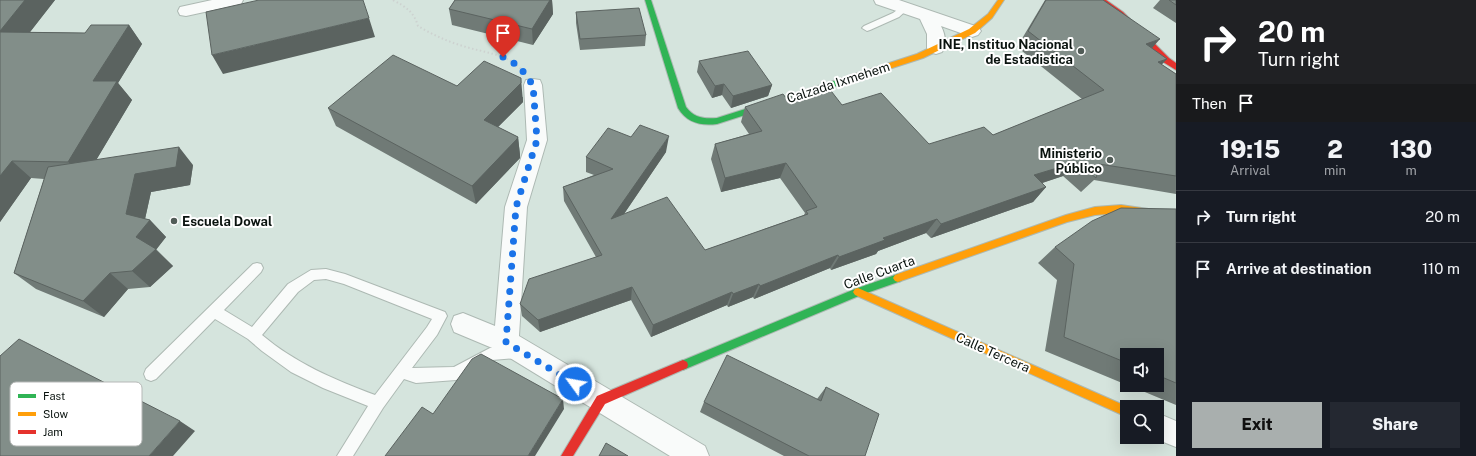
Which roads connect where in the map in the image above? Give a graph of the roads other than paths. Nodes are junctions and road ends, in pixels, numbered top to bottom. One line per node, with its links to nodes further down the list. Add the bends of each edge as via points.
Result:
1 (235, 0): 7 (street)
2 (648, 0): 11 (street, Calzada Ixmehem, via 682,108 689,118 702,123 717,121 920,56)
3 (882, 0): 6 (street)
4 (1001, 0): 10 (street, Calzada Ixmehem, via 990,16)
5 (1102, 0): 12 (street, via 1121,14)
6 (904, 8): 8 (street); 9 (lane, via 896,15)
7 (186, 11)
8 (927, 15): 10 (street); 11 (street, via 936,34)
9 (867, 28)
10 (972, 31): 11 (street, Calzada Ixmehem)
11 (936, 48)
12 (1176, 67)
13 (533, 85): 20 (street, via 537,140 516,207)
14 (1176, 217): 16 (street, Calle Cuarta, via 1121,209 1095,210)
15 (258, 268): 17 (lane)
16 (858, 292): 23 (street, Calle Cuarta); 25 (street, Calle Tercera)
17 (214, 311): 19 (lane); 22 (lane)
18 (452, 320): 19 (lane, via 345,278 326,274 311,275 293,288); 20 (street); 21 (lane, via 432,331)
19 (253, 336): 24 (lane, via 286,362 333,387)
20 (515, 347): 21 (lane, via 490,354 456,373 416,376); 23 (street)
21 (401, 372): 24 (lane)
22 (151, 374)
23 (600, 400): 29 (street); 30 (street)
24 (378, 404): 28 (lane)
25 (1120, 409)
26 (1164, 429): 27 (street)
27 (1176, 434)
28 (344, 456)
29 (567, 456)
30 (695, 456)

